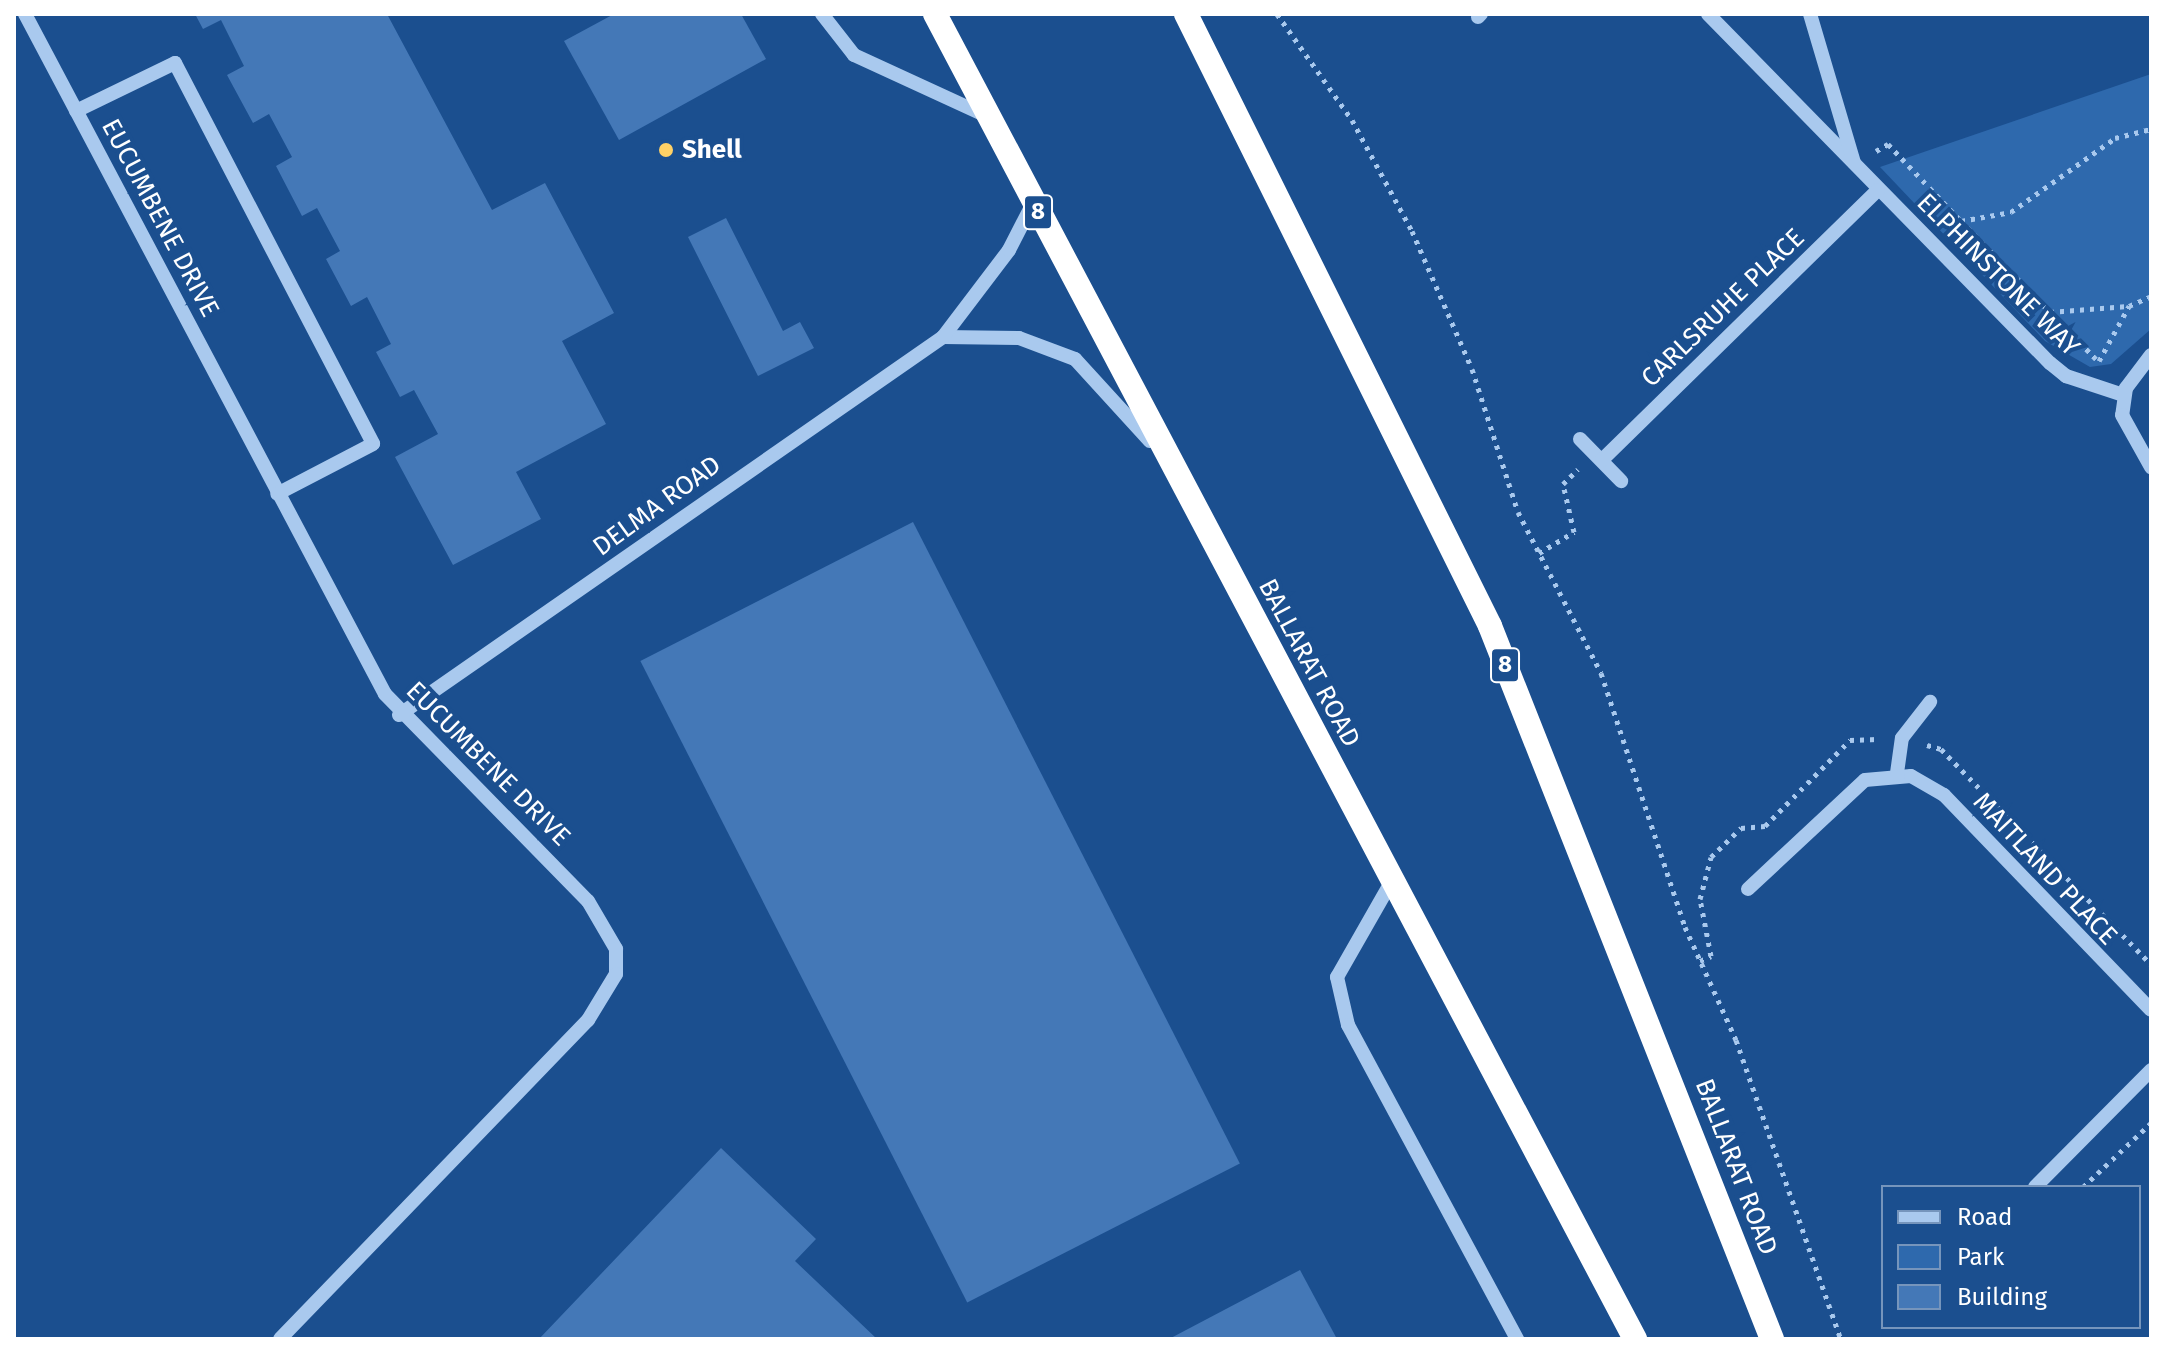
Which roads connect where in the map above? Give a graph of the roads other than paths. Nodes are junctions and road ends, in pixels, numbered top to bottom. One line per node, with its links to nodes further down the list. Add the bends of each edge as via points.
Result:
1 (25, 14): 7 (street, EUCUMBENE DRIVE)
2 (822, 14): 8 (street, via 854,55)
3 (935, 14): 8 (highway, BALLARAT ROAD / 8)
4 (1186, 14): 32 (highway, BALLARAT ROAD / 8, via 1490,626)
5 (1708, 14): 9 (street, ELPHINSTONE WAY)
6 (1810, 14): 9 (street, ELPHINSTONE WAY)
7 (76, 111): 20 (street, EUCUMBENE DRIVE); 20 (street, via 175,63 373,444)
8 (989, 117): 11 (highway, BALLARAT ROAD / 8)
9 (1854, 166): 10 (street, ELPHINSTONE WAY)
10 (1878, 190): 14 (street, ELPHINSTONE WAY, via 2066,376); 16 (street, CARLSRUHE PLACE)
11 (1033, 203): 12 (street, DELMA ROAD, via 1009,250); 18 (highway, BALLARAT ROAD / 8)
12 (943, 337): 18 (street, via 1019,338 1075,359); 22 (street, DELMA ROAD)
13 (2151, 355): 14 (street)
14 (2123, 395): 17 (street, via 2125,431)
15 (1580, 439): 16 (street)
16 (1602, 460): 19 (street)
17 (2151, 467)
18 (1174, 471): 24 (highway, BALLARAT ROAD / 8)
19 (1621, 481)
20 (277, 494): 22 (street, EUCUMBENE DRIVE)
21 (1930, 702): 23 (street, via 1902,738)
22 (399, 715): 29 (street, EUCUMBENE DRIVE, via 588,901 616,949 616,974 588,1020)
23 (1897, 773): 25 (street, via 1865,780 1839,798); 26 (street, MAITLAND PLACE, via 1944,795)
24 (1393, 879): 30 (street, via 1337,977 1348,1025); 31 (highway, BALLARAT ROAD / 8)
25 (1748, 889)
26 (2151, 1010)
27 (2151, 1070): 28 (street)
28 (2037, 1185)
29 (280, 1339)
30 (1517, 1339)
31 (1635, 1339)
32 (1772, 1339)

